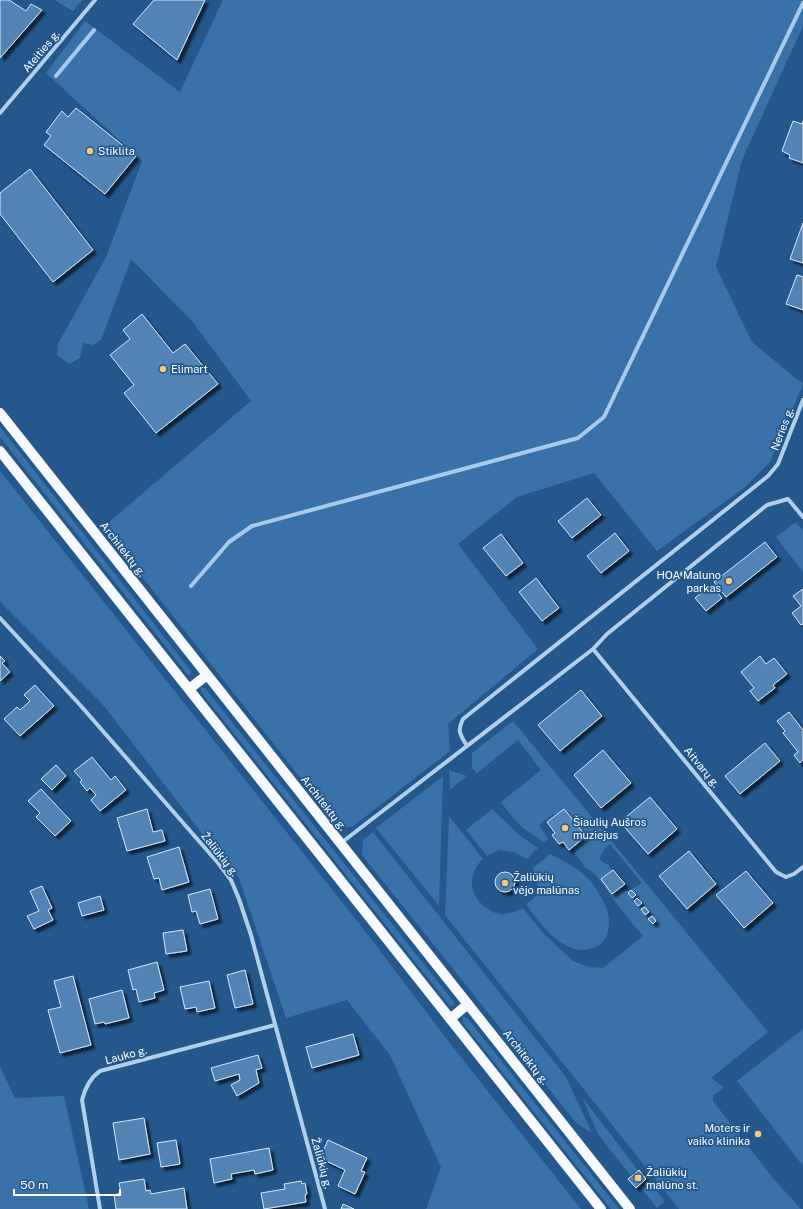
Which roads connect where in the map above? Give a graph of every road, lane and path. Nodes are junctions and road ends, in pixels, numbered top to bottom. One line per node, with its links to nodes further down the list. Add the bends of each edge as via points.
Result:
1 (95, 0): 2 (street, Ateities g.)
2 (0, 113)
3 (803, 400): 11 (street, Neries g., via 778,464 768,476 463,719 459,728)
4 (0, 412): 9 (main road, Architektų g.)
5 (0, 451): 10 (main road)
6 (803, 517): 8 (street, via 788,499 767,505 607,634)
7 (0, 618): 16 (street, Žaliūkių g., via 82,706 231,880 251,935)
8 (593, 649): 11 (street); 13 (street, Aitvarų g., via 776,872 786,877)
9 (207, 675): 10 (main road); 12 (main road, Architektų g.)
10 (189, 689): 15 (main road)
11 (467, 746): 12 (street)
12 (341, 843): 14 (main road, Architektų g.)
13 (803, 867)
14 (468, 1004): 15 (main road); 20 (main road, Architektų g.)
15 (450, 1019): 19 (main road)
16 (275, 1025): 17 (street, Lauko g., via 100,1071 93,1076 82,1100); 18 (street, Žaliūkių g.)
17 (100, 1209)
18 (325, 1209)
19 (601, 1209)
20 (630, 1209)

